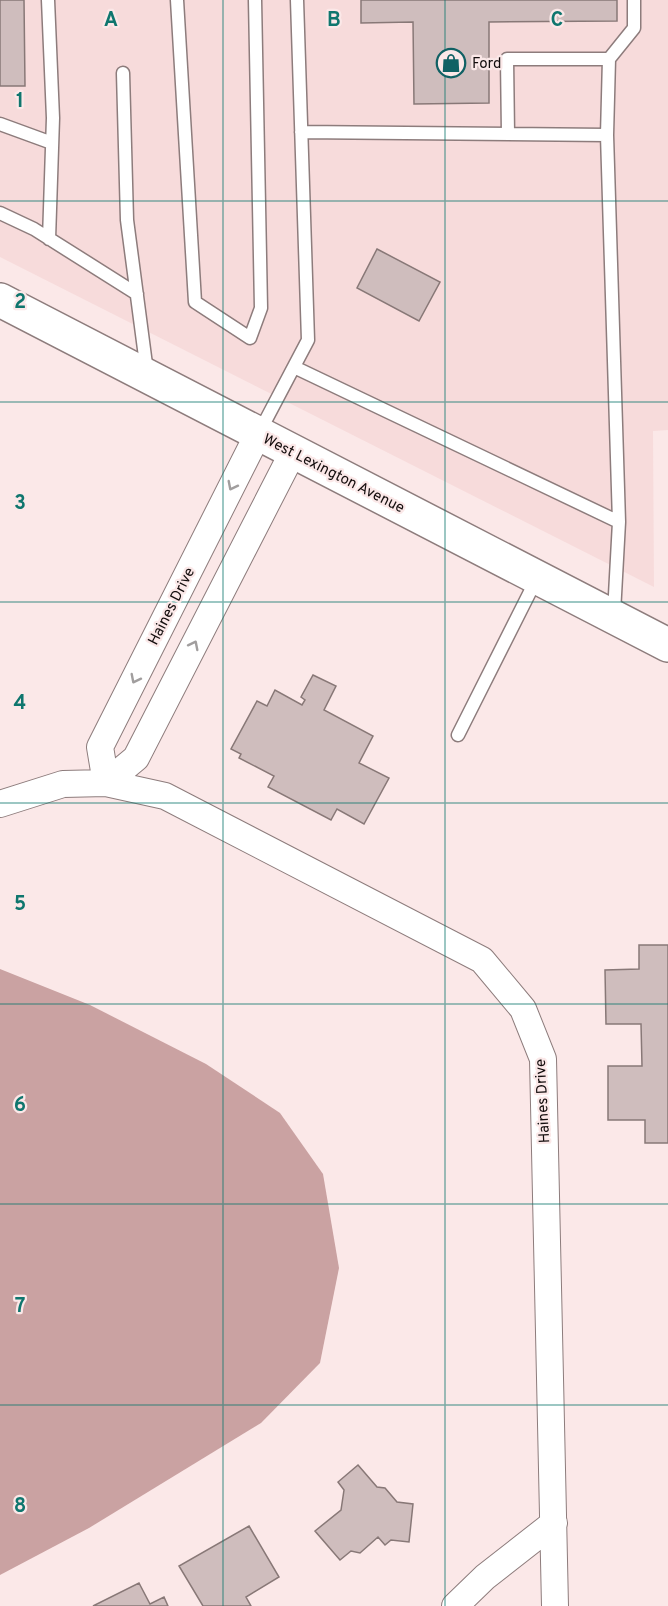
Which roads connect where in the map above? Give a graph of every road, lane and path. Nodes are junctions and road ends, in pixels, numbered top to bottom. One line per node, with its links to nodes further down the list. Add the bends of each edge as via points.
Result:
1 (48, 0): 12 (lane)
2 (177, 0): 3 (lane, via 195,302 250,338 261,308)
3 (255, 0)
4 (297, 0): 9 (lane)
5 (634, 0): 6 (lane, via 634,28)
6 (609, 59): 10 (lane, via 507,59); 11 (lane)
7 (123, 73): 15 (lane, via 127,220)
8 (0, 124): 12 (lane)
9 (302, 132): 10 (lane); 17 (lane, via 308,340)
10 (508, 134): 11 (lane)
11 (607, 135): 21 (lane)
12 (52, 143): 14 (lane)
13 (0, 213): 14 (lane)
14 (49, 238): 15 (lane)
15 (136, 294): 18 (lane)
16 (0, 300): 18 (main road, West Lexington Avenue)
17 (294, 367): 19 (lane); 21 (lane)
18 (147, 376): 19 (main road, West Lexington Avenue)
19 (258, 434): 20 (main road, West Lexington Avenue); 26 (street, Haines Drive, one-way to 26, via 100,747)
20 (293, 452): 22 (main road, West Lexington Avenue); 26 (street, one-way to 20, via 136,758)
21 (619, 522): 23 (lane)
22 (537, 578): 23 (main road, West Lexington Avenue); 25 (lane)
23 (614, 617): 24 (main road, West Lexington Avenue)
24 (668, 645)
25 (458, 735)
26 (105, 783): 27 (street, via 63,784); 28 (street, Haines Drive, via 165,796 482,960 523,1009 543,1059)
27 (0, 804)
28 (554, 1523): 29 (street); 30 (street, Haines Drive)
29 (455, 1606)
30 (555, 1606)

